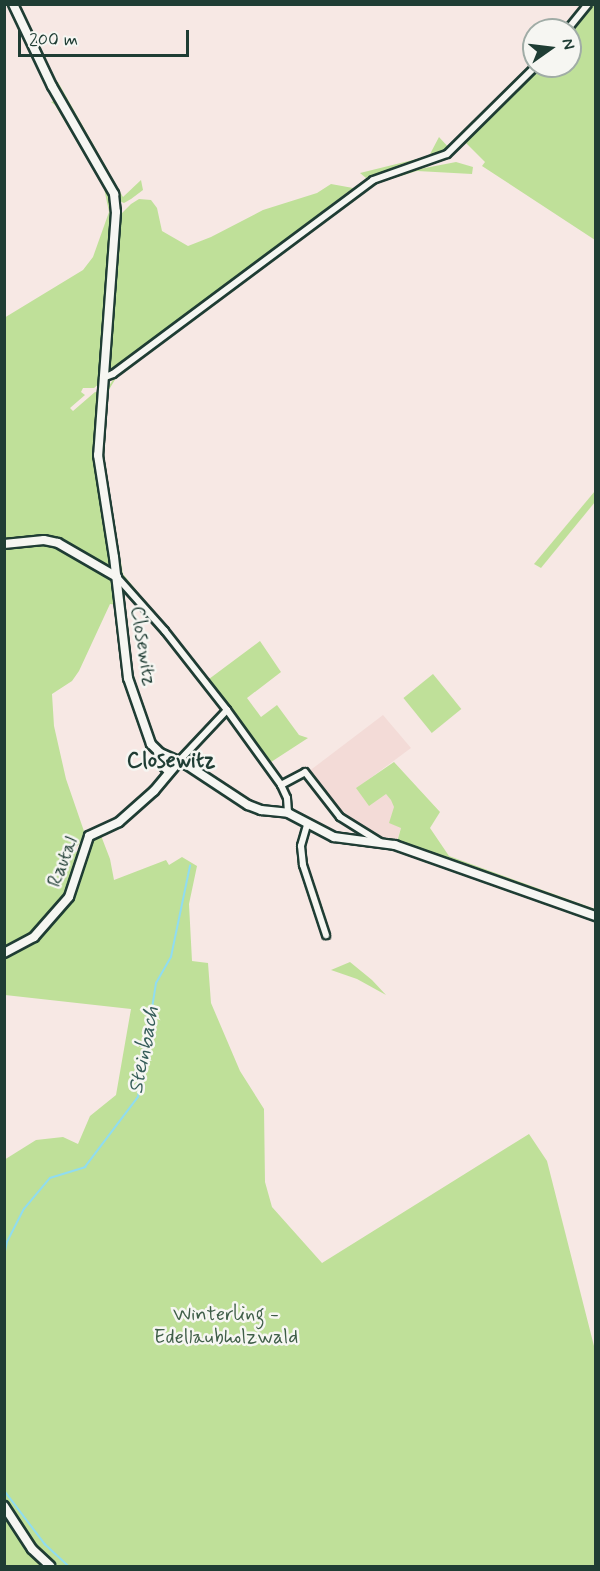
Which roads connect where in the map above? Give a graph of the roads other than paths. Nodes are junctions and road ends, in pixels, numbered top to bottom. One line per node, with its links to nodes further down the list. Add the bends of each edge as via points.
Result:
1 (13, 4): 5 (street, Closewitz, via 52,86 114,194 116,212)
2 (588, 4): 3 (street)
3 (577, 18)
4 (524, 78): 5 (street, via 447,154 373,180)
5 (103, 378): 7 (street, Closewitz, via 98,455)
6 (4, 544): 7 (street, via 44,540 58,543)
7 (117, 577): 8 (street); 9 (street, Closewitz, via 129,685)
8 (227, 710): 10 (street); 12 (street)
9 (157, 751): 10 (street); 11 (street, Closewitz, via 158,762)
10 (179, 761): 11 (street, Rautal); 13 (street, via 248,805)
11 (169, 773): 18 (street, Rautal, via 119,822 89,836 69,897 34,937)
12 (281, 785): 13 (street); 15 (street, via 305,772 340,817)
13 (288, 813): 14 (street)
14 (307, 825): 15 (street, via 334,837); 17 (street, via 301,846 303,865)
15 (380, 842): 16 (street)
16 (596, 916)
17 (326, 935)
18 (4, 953)
19 (4, 1506): 20 (street, via 32,1549)
20 (50, 1566)

